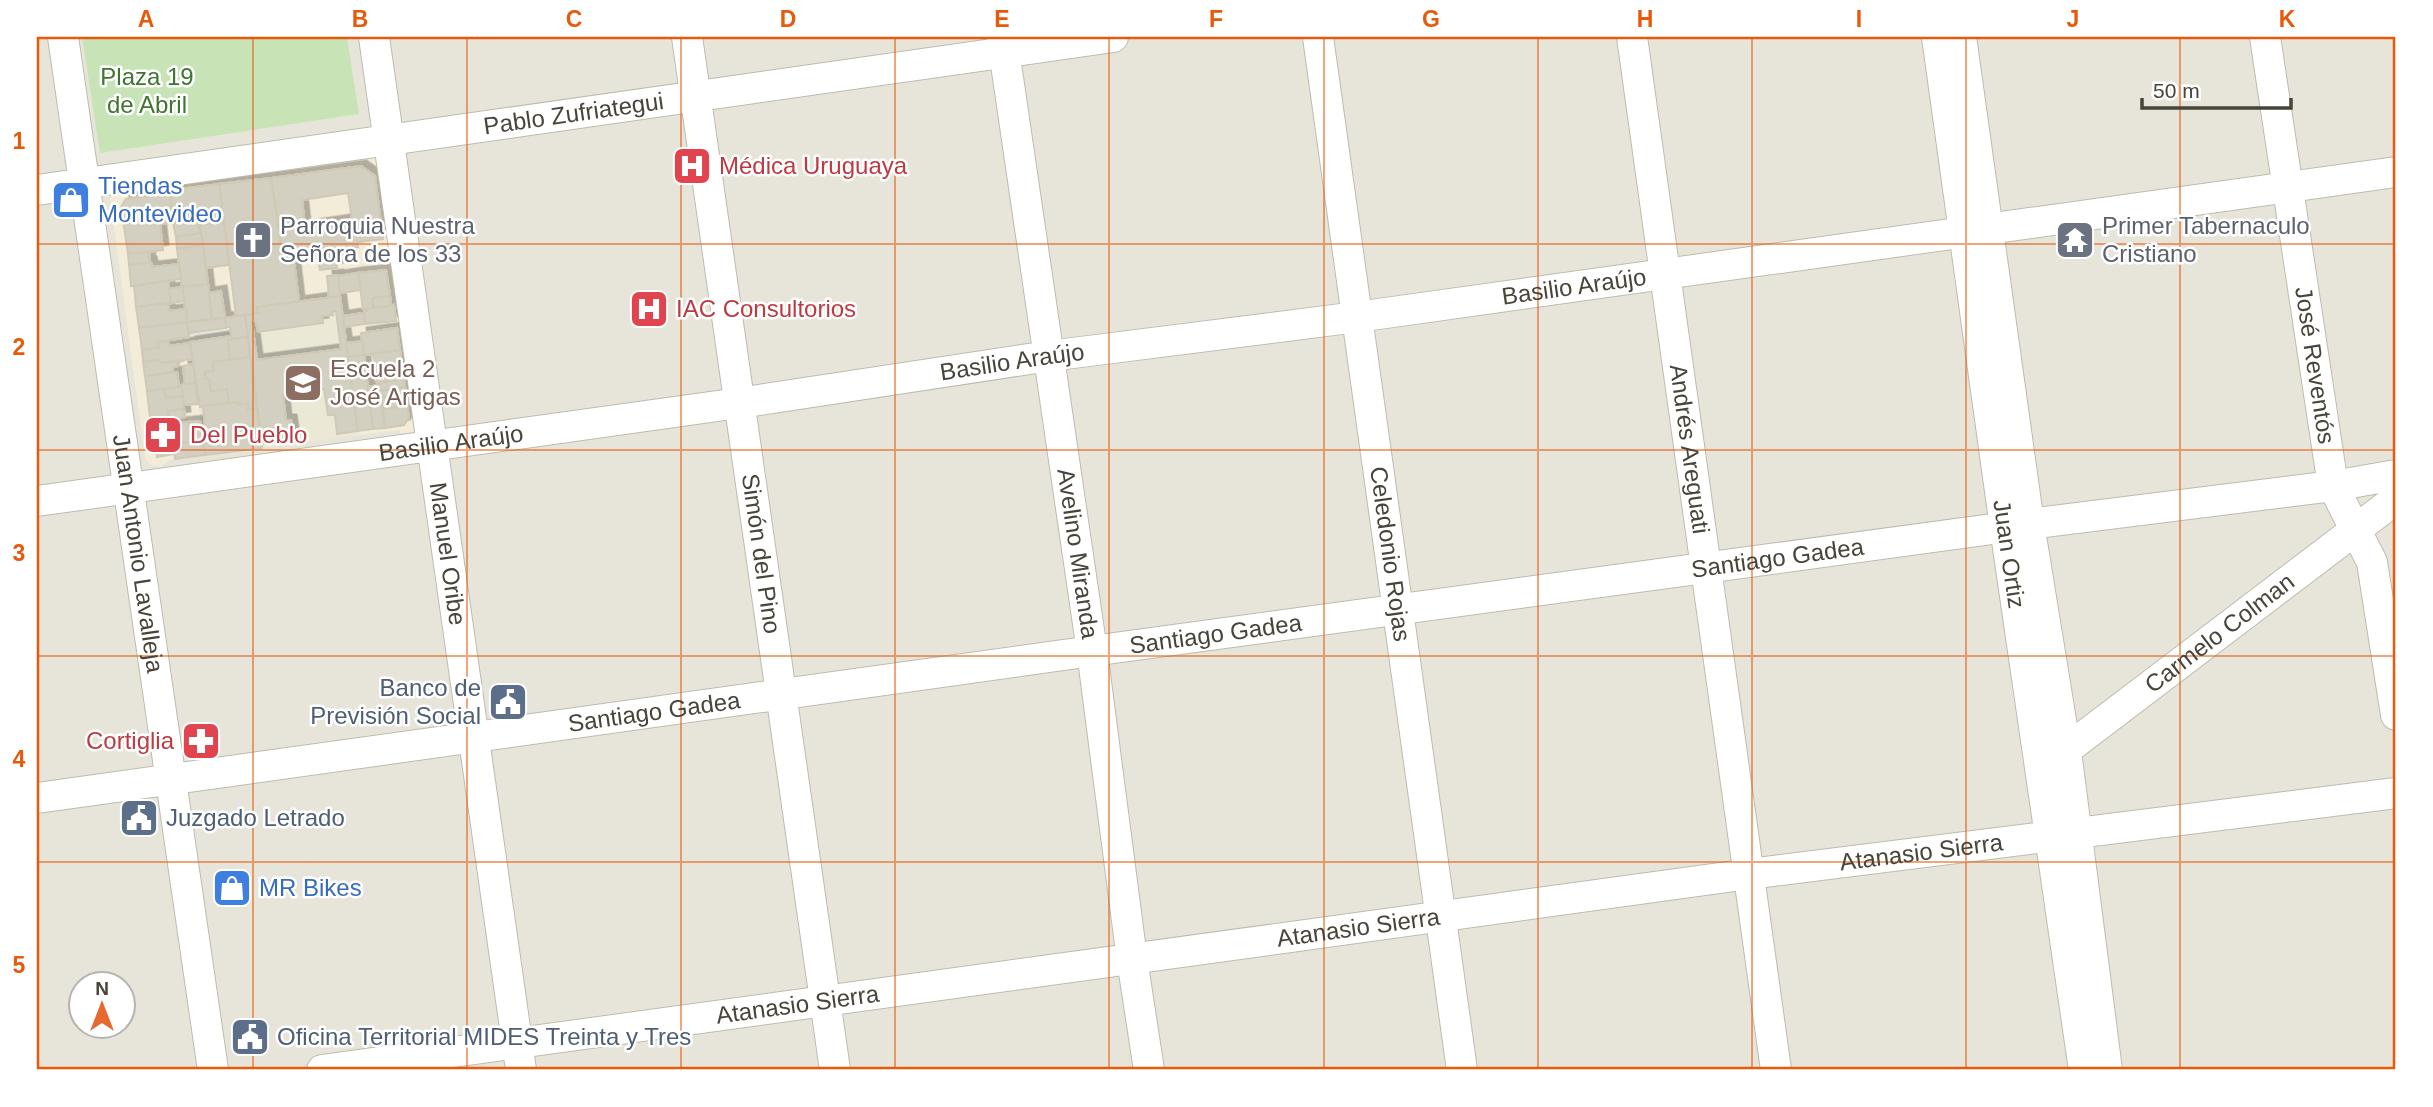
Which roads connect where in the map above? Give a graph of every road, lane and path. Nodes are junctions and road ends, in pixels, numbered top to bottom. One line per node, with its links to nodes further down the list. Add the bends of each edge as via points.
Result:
1 (63, 37): 14 (street, Juan Antonio Lavalleja)
2 (374, 37): 12 (street, Manuel Oribe)
3 (687, 37): 11 (street, Simón del Pino)
4 (1113, 37): 10 (street, Pablo Zufriategui)
5 (1318, 37): 19 (street, Celedonio Rojas)
6 (1632, 37): 18 (street, Andrés Areguati)
7 (1937, 37): 17 (street, Juan Ortiz)
8 (1961, 37): 17 (street, Juan Ortiz)
9 (2265, 37): 15 (street, José Reventós)
10 (1003, 44): 11 (street, Pablo Zufriategui); 20 (street, Avelino Miranda)
11 (695, 97): 12 (street, Pablo Zufriategui); 21 (street, Simón del Pino)
12 (389, 140): 14 (street, Pablo Zufriategui); 22 (street, Manuel Oribe)
13 (2396, 172): 15 (street, Basilio Araújo)
14 (84, 183): 16 (street, Pablo Zufriategui); 25 (street, Juan Antonio Lavalleja)
15 (2288, 188): 17 (street, Basilio Araújo); 24 (street, José Reventós)
16 (37, 190)
17 (1976, 231): 18 (street, Basilio Araújo); 28 (street, Juan Ortiz)
18 (1665, 274): 19 (street, Basilio Araújo); 30 (street, Andrés Areguati)
19 (1357, 317): 20 (street, Basilio Araújo); 31 (street, Celedonio Rojas)
20 (1049, 356): 21 (street, Basilio Araújo); 32 (street, Avelino Miranda)
21 (739, 403): 22 (street, Basilio Araújo); 33 (street, Simón del Pino)
22 (432, 446): 25 (street, Basilio Araújo); 35 (street, Manuel Oribe)
23 (2396, 475): 24 (street, Santiago Gadea)
24 (2333, 485): 28 (street, Santiago Gadea); 29 (street, José Reventós)
25 (129, 488): 27 (street, Basilio Araújo); 38 (street, Juan Antonio Lavalleja)
26 (2396, 499): 29 (street, Carmelo Colman)
27 (37, 500)
28 (2017, 526): 30 (street, Santiago Gadea); 36 (street, Juan Ortiz); 37 (street, Juan Ortiz)
29 (2353, 530): 34 (street, José Reventós, via 2372,562); 36 (street, Carmelo Colman)
30 (1706, 569): 31 (street, Santiago Gadea); 42 (street, Andrés Areguati)
31 (1398, 611): 32 (street, Santiago Gadea); 43 (street, Celedonio Rojas)
32 (1092, 651): 33 (street, Santiago Gadea); 44 (street, Avelino Miranda)
33 (780, 696): 35 (street, Santiago Gadea); 45 (street, Simón del Pino)
34 (2396, 715)
35 (473, 738): 38 (street, Santiago Gadea); 46 (street, Manuel Oribe)
36 (2066, 751): 37 (street, Carmelo Colman); 41 (street, Juan Ortiz)
37 (2042, 767): 41 (street, Juan Ortiz)
38 (171, 779): 40 (street, Santiago Gadea); 47 (street, Juan Antonio Lavalleja)
39 (2396, 793): 41 (street, Atanasio Sierra)
40 (37, 798)
41 (2064, 835): 42 (street, Atanasio Sierra); 53 (street, Juan Ortiz); 54 (street, Juan Ortiz)
42 (1749, 874): 43 (street, Atanasio Sierra); 52 (street, Andrés Areguati)
43 (1441, 916): 44 (street, Atanasio Sierra); 51 (street, Celedonio Rojas)
44 (1132, 959): 45 (street, Atanasio Sierra); 50 (street, Avelino Miranda)
45 (824, 1001): 46 (street, Atanasio Sierra); 49 (street, Simón del Pino)
46 (519, 1057): 48 (street, Atanasio Sierra)
47 (213, 1070)
48 (322, 1070)
49 (835, 1070)
50 (1149, 1070)
51 (1462, 1070)
52 (1776, 1070)
53 (2084, 1070)
54 (2107, 1070)

